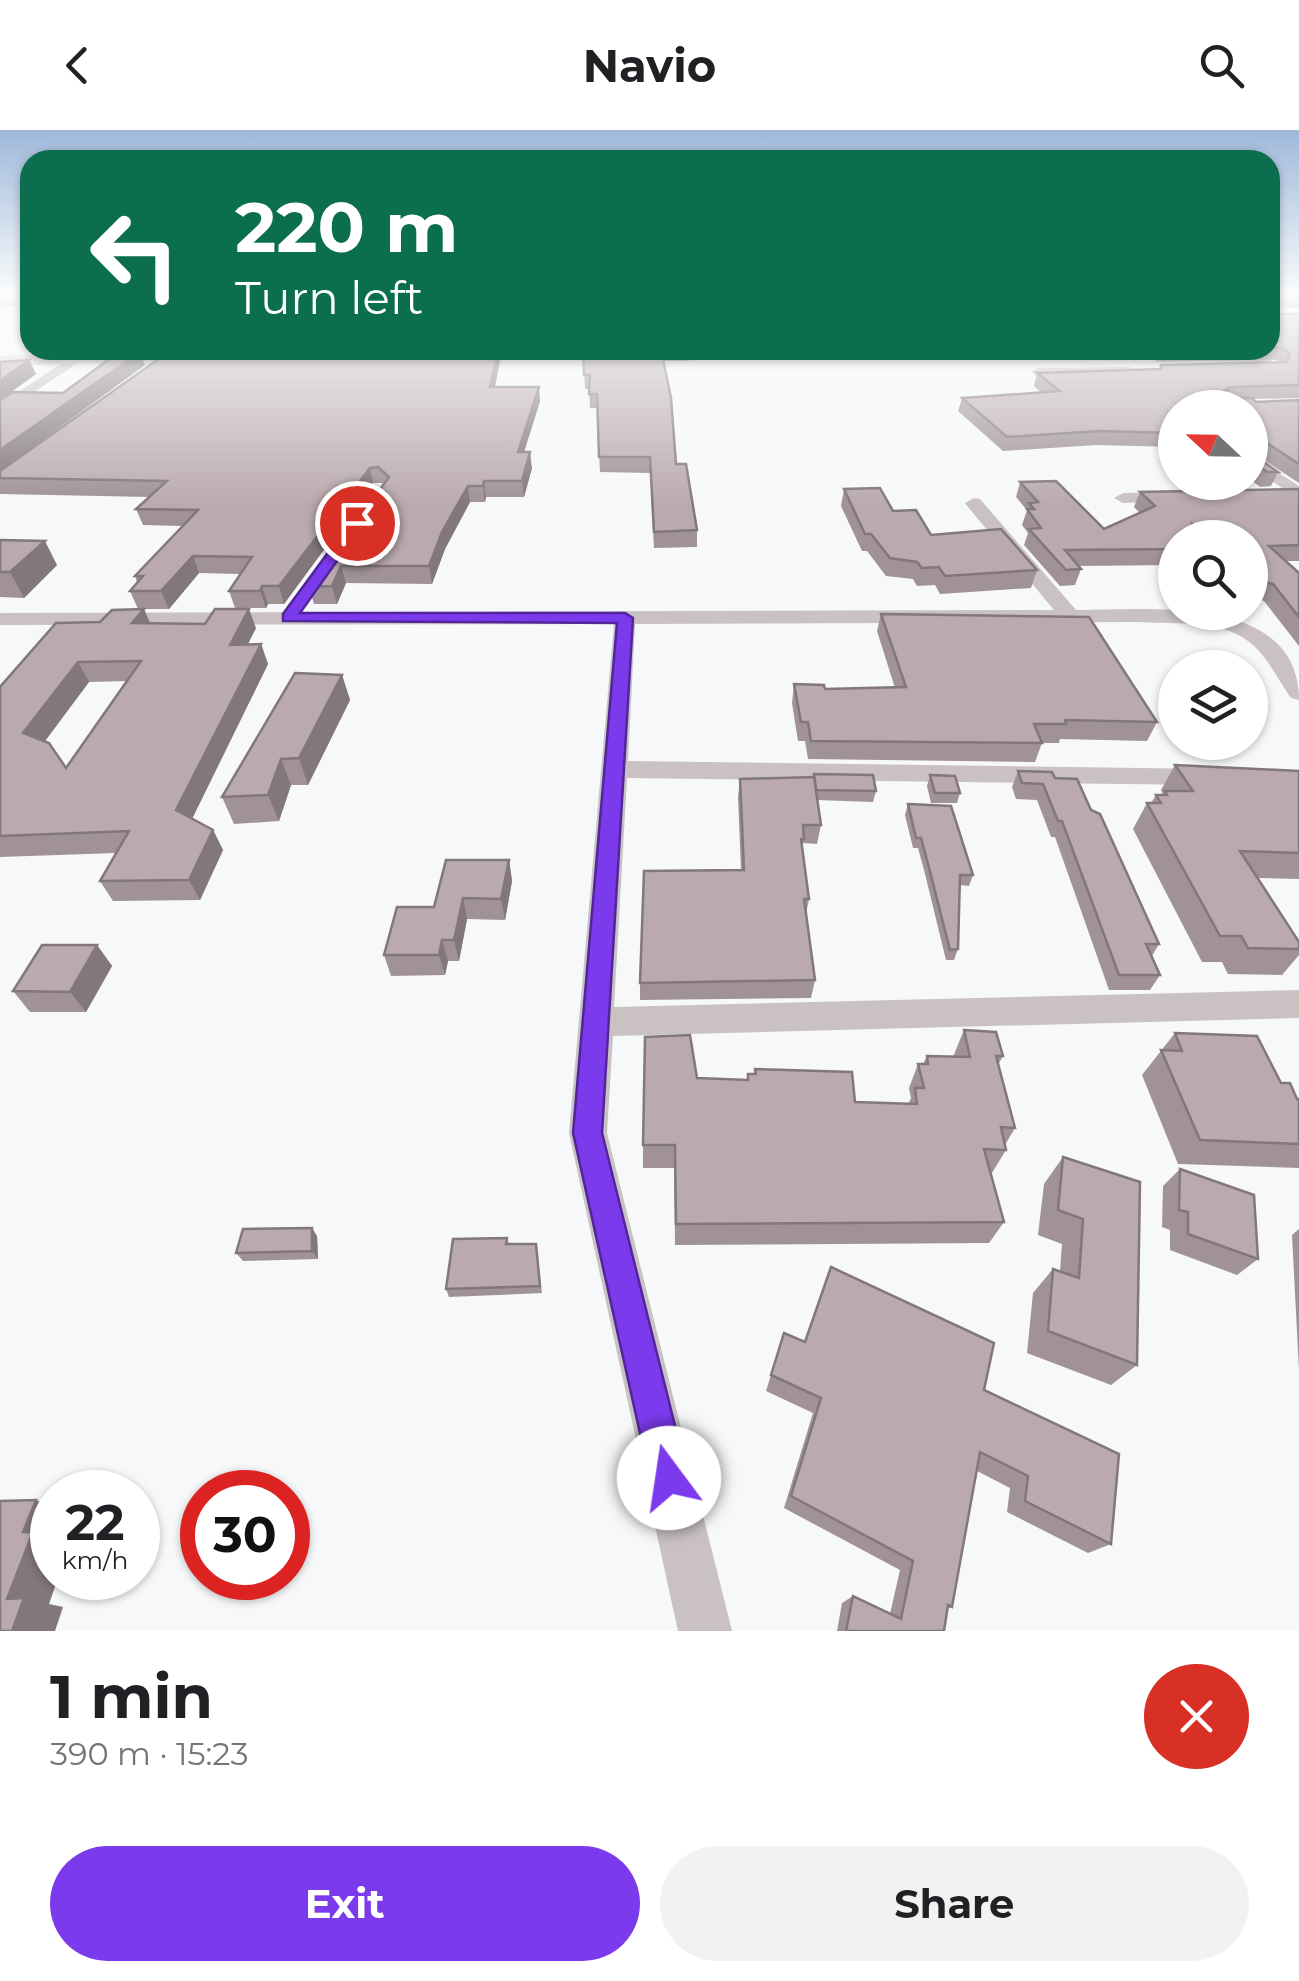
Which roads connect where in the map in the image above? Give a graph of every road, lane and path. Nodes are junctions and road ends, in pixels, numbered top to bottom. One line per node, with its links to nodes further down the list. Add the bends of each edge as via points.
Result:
1 (68, 365): 10 (street)
2 (162, 365): 8 (street)
3 (1270, 365): 5 (street)
4 (1236, 368): 5 (street)
5 (1276, 368): 9 (street)
6 (1143, 370): 7 (street)
7 (1038, 372)
8 (146, 377)
9 (1299, 380)
10 (0, 411)
11 (1268, 472): 12 (street, via 1299,494)
12 (1268, 495)
13 (1158, 497): 14 (street)
14 (1122, 498)
15 (974, 502): 16 (street)
16 (1068, 613): 17 (street); 19 (street, via 1244,630 1261,640)
17 (625, 618): 18 (street, via 294,610); 20 (street)
18 (0, 619)
19 (1299, 693)
20 (613, 769): 21 (street); 23 (street)
21 (1240, 777)
22 (1299, 1004): 23 (street)
23 (593, 1022): 24 (street, via 588,1133)
24 (706, 1631)

